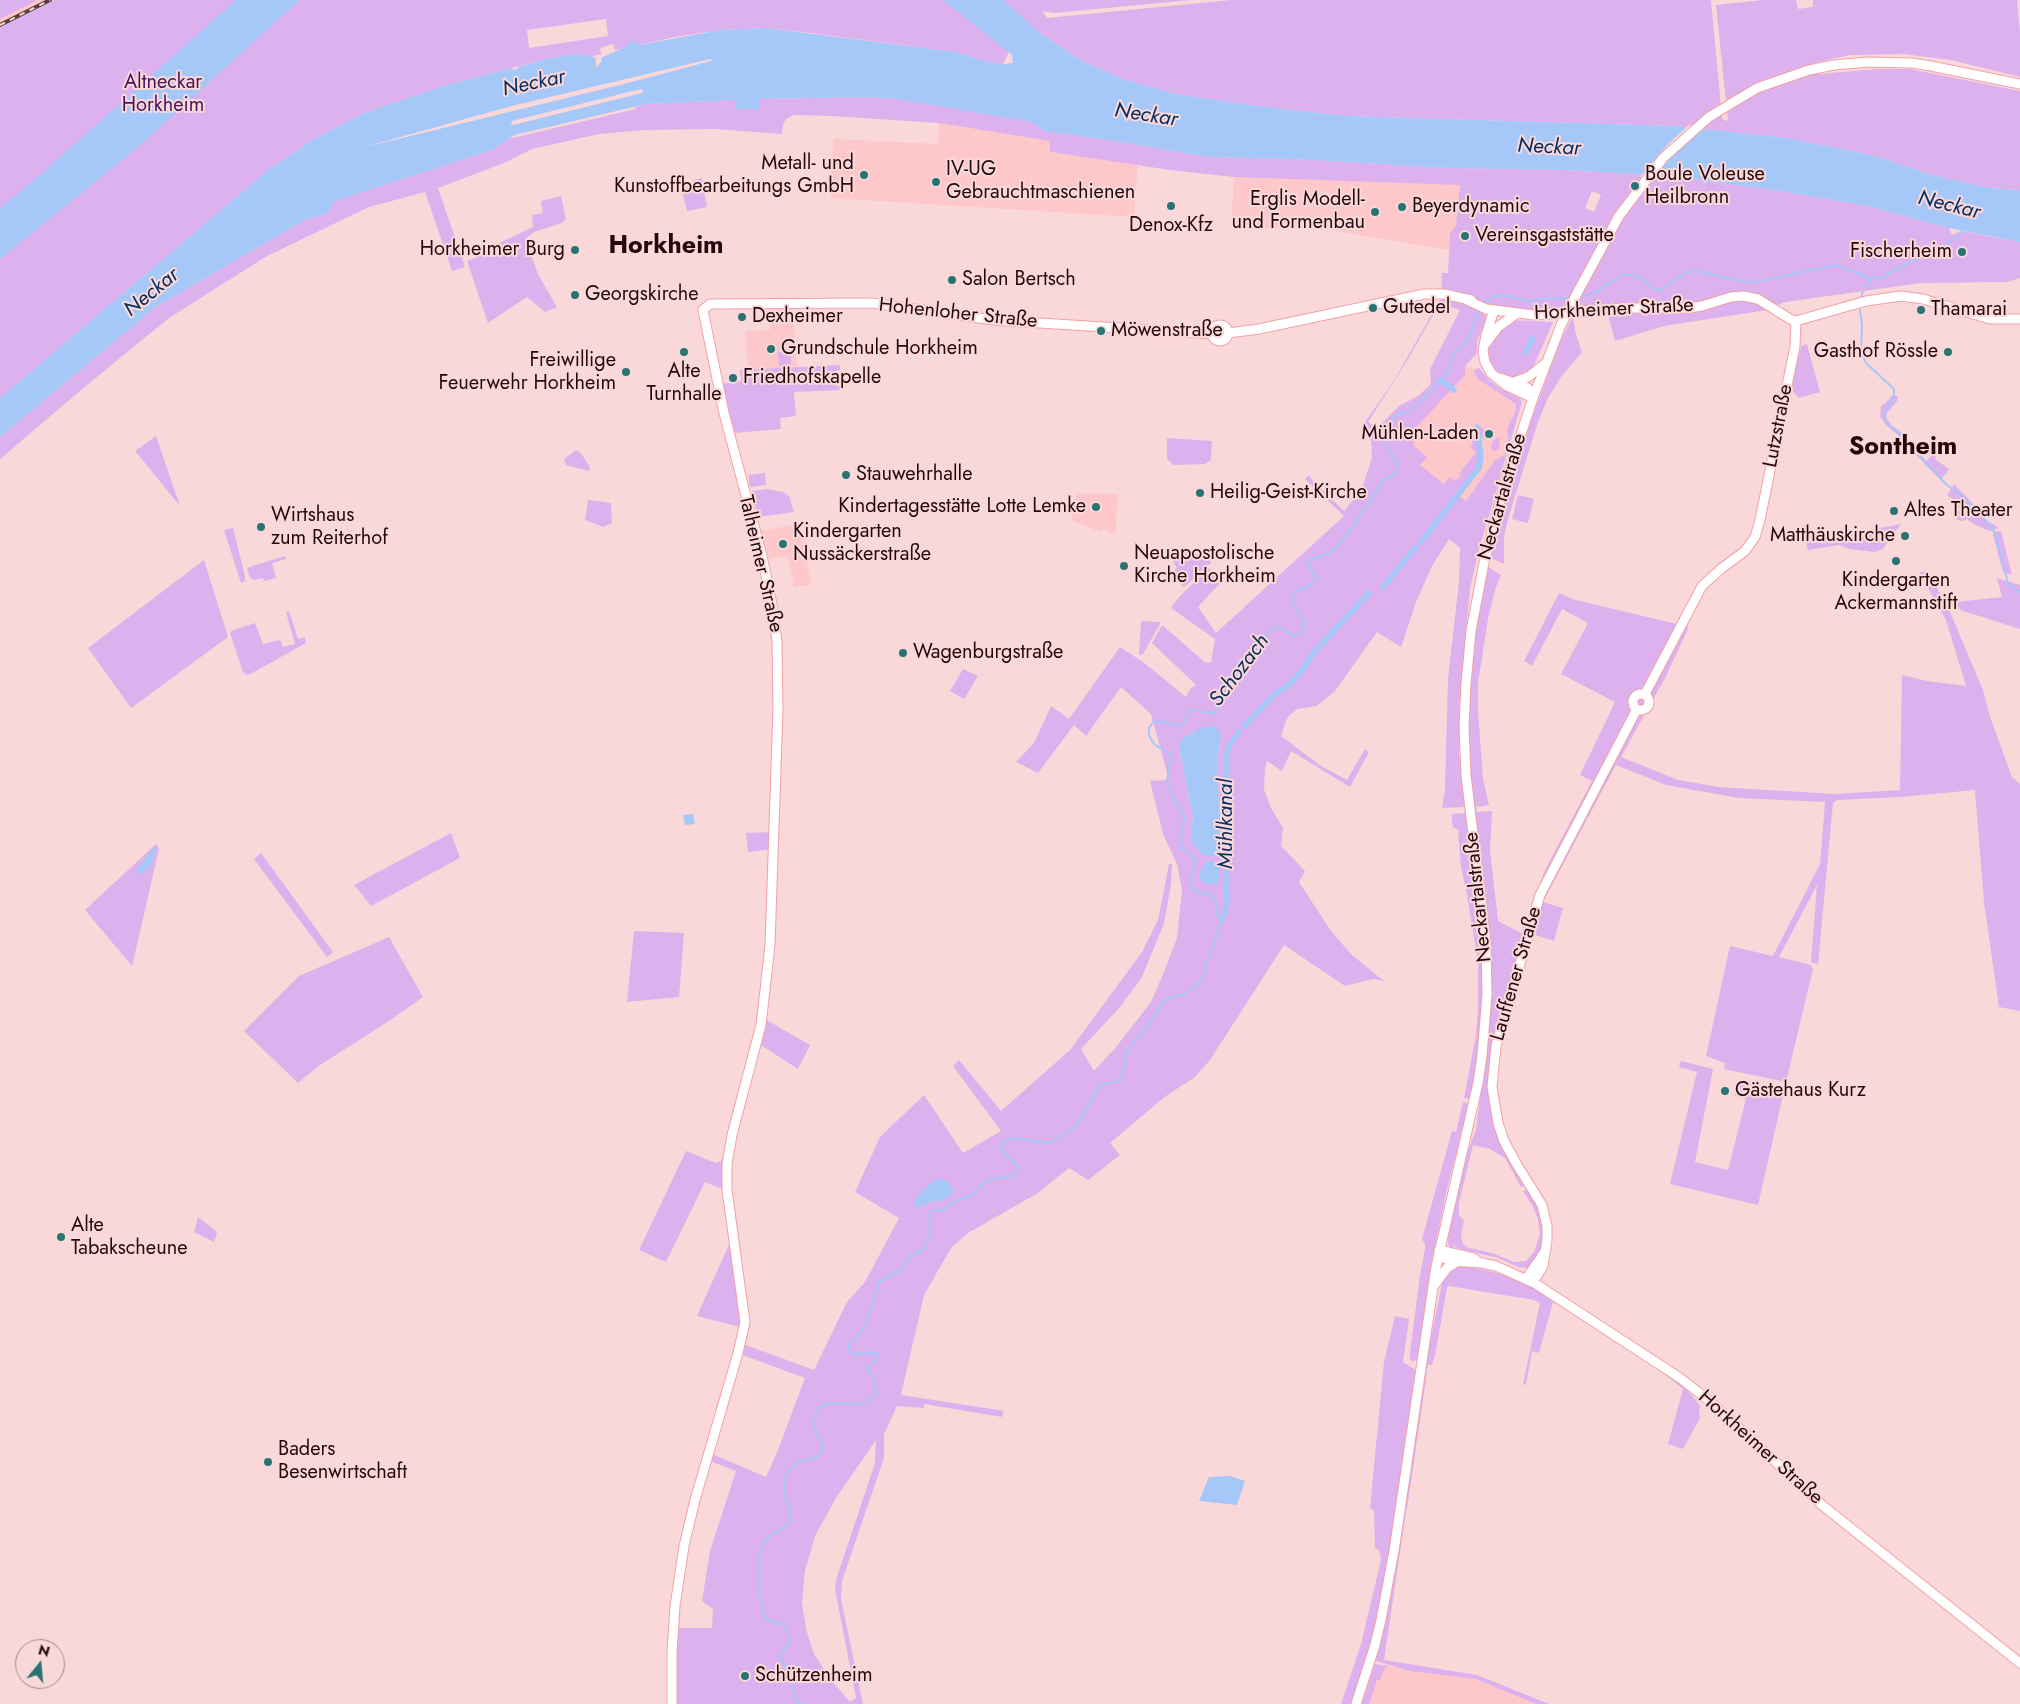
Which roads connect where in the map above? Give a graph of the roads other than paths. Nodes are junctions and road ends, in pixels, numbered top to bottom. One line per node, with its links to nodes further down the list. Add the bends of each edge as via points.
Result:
1 (2020, 84): 10 (street, Neckartalstraße, bridge, via 1912,63 1848,63 1790,76 1757,88 1728,105 1691,131 1662,158 1618,216 1580,285)
2 (1436, 293): 3 (street, Hohenloher Straße, via 1259,329 1228,333 1221,326 1215,328 1213,334 993,320 872,304 710,304); 4 (street, Horkheimer Straße)
3 (704, 308): 24 (street, Talheimer Straße, via 702,312 710,354 772,604 778,642 778,709 770,945 761,1025 727,1164 727,1190 745,1322 684,1546 674,1616)
4 (1492, 309): 5 (street, Horkheimer Straße); 8 (street, via 1499,319); 9 (street)
5 (1516, 314): 7 (street, Horkheimer Straße, via 1689,308 1743,296 1758,299); 8 (street)
6 (2020, 320): 7 (street, via 1990,319 1923,299 1901,296 1866,301)
7 (1796, 321): 14 (street, Lutzstraße, via 1795,346)
8 (1494, 332): 9 (street)
9 (1485, 345): 11 (street, via 1485,362)
10 (1546, 364): 12 (street, via 1528,377); 13 (street, Neckartalstraße)
11 (1498, 378): 12 (street); 13 (street)
12 (1514, 382): 13 (street, via 1528,389)
13 (1533, 398): 15 (street, Neckartalstraße, via 1503,489 1471,631 1464,728 1466,775 1484,922 1487,965 1485,1022 1472,1110)
14 (1757, 532): 16 (street, Lauffener Straße, via 1745,551 1702,586 1645,694 1634,698 1633,704 1637,709 1540,895 1496,1046 1492,1087 1504,1141 1542,1205 1547,1226)
15 (1439, 1250): 17 (street, via 1445,1259); 18 (street, Horkheimer Straße); 21 (street, Neckartalstraße)
16 (1546, 1250): 19 (street, Lauffener Straße); 20 (street)
17 (1456, 1262): 18 (street, Horkheimer Straße); 21 (street, via 1444,1271)
18 (1482, 1263): 20 (street, Horkheimer Straße)
19 (1542, 1268): 20 (street, via 1537,1276); 22 (street)
20 (1526, 1279): 22 (street, Horkheimer Straße)
21 (1433, 1289): 25 (street, Neckartalstraße, via 1385,1597 1376,1645)
22 (1551, 1293): 23 (street, Horkheimer Straße, via 1692,1387 1822,1505)
23 (2020, 1663)
24 (672, 1704)
25 (1356, 1704)

